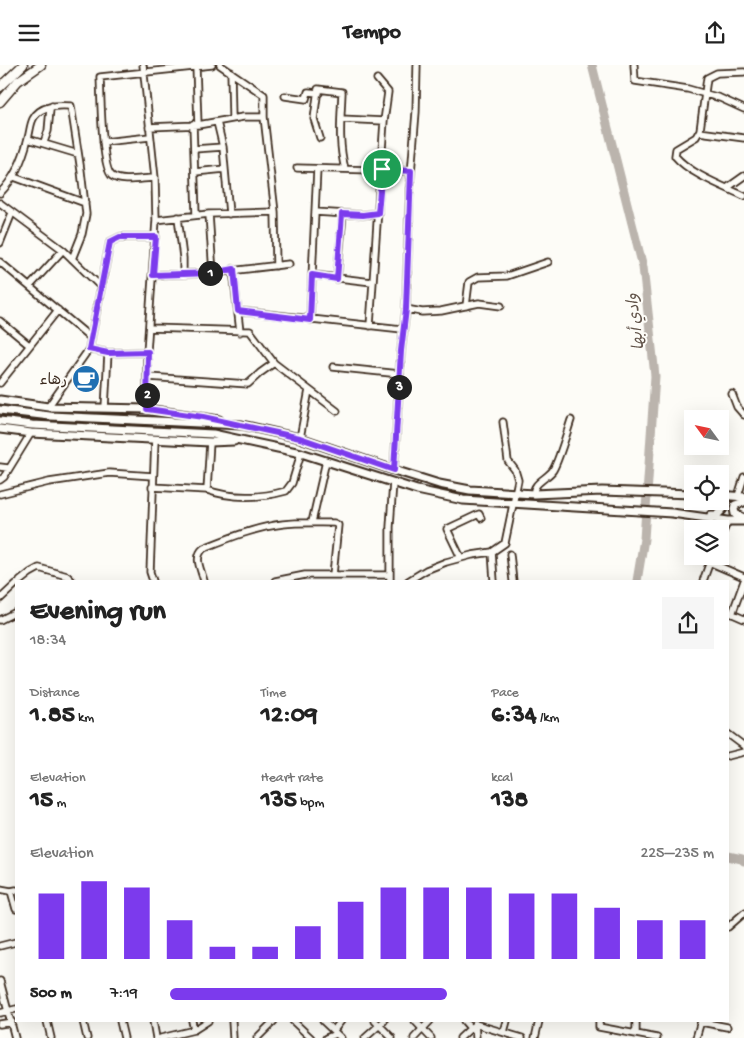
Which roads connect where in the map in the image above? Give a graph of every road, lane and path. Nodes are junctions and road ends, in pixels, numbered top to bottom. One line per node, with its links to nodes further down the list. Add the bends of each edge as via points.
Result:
1 (23, 65): 12 (highway)
2 (41, 65): 16 (highway, via 18,81)
3 (212, 65): 7 (street)
4 (220, 65): 9 (street)
5 (417, 65): 41 (street)
6 (634, 65): 14 (street, via 635,81)
7 (196, 67): 8 (street); 24 (street)
8 (143, 68): 25 (street); 32 (street, via 100,77)
9 (231, 72): 19 (street, via 264,95); 20 (street)
10 (744, 72): 14 (street, via 716,73 707,78)
11 (377, 79): 22 (street, via 388,92)
12 (0, 87)
13 (318, 93): 15 (street, via 308,91 306,99); 21 (street, via 318,89 342,92); 28 (street, via 314,119)
14 (704, 93): 18 (street); 26 (street)
15 (284, 96)
16 (0, 102)
17 (53, 105): 30 (street, via 33,118); 31 (street); 35 (street, via 71,106)
18 (744, 109)
19 (264, 117): 20 (street); 51 (street)
20 (232, 118): 23 (street)
21 (341, 119): 22 (street); 39 (street, via 340,151)
22 (384, 121): 40 (street)
23 (217, 122): 24 (street); 33 (street)
24 (196, 125): 25 (street); 34 (street)
25 (149, 127): 27 (street)
26 (698, 132): 29 (street); 46 (street, via 696,137 676,149 675,156)
27 (150, 137): 32 (street); 45 (street)
28 (320, 138)
29 (744, 138)
30 (28, 139): 31 (street); 44 (street)
31 (44, 142): 35 (street)
32 (103, 142): 45 (street, via 108,172 113,177)
33 (223, 147): 34 (street); 37 (street)
34 (194, 149): 42 (street)
35 (78, 154): 50 (street)
36 (297, 168): 38 (street)
37 (225, 169): 42 (street); 56 (street)
38 (317, 169): 39 (street); 52 (street)
39 (345, 169): 40 (street)
40 (382, 169): 41 (street); 54 (street)
41 (411, 171): 81 (street)
42 (195, 172): 58 (street)
43 (744, 176): 46 (street)
44 (14, 177): 47 (street); 50 (street)
45 (154, 178): 60 (street)
46 (727, 188): 48 (street)
47 (0, 193)
48 (744, 196)
49 (0, 203): 53 (street)
50 (85, 203): 64 (street, via 82,234)
51 (275, 212): 56 (street); 68 (street)
52 (315, 212): 57 (street); 73 (street)
53 (12, 213): 62 (street); 63 (street)
54 (378, 213): 57 (street); 75 (street)
55 (208, 214): 56 (street); 58 (street); 70 (street)
56 (229, 214)
57 (342, 214): 74 (street)
58 (196, 215): 59 (street)
59 (178, 217): 60 (street); 71 (street)
60 (156, 220): 61 (street)
61 (156, 237): 72 (street); 77 (street, via 120,237 110,242)
62 (0, 243)
63 (63, 250): 64 (street); 76 (street)
64 (72, 259): 77 (street)
65 (0, 262): 76 (street)
66 (548, 262): 78 (street, via 507,276 478,277 469,282)
67 (289, 264): 68 (street)
68 (276, 266): 69 (street)
69 (234, 269): 70 (street); 82 (street)
70 (213, 273): 71 (street)
71 (183, 274): 72 (street)
72 (153, 275): 86 (street)
73 (312, 275): 74 (street); 83 (street)
74 (337, 279): 75 (street)
75 (372, 283): 85 (street)
76 (30, 286): 80 (street)
77 (100, 286): 89 (street)
78 (466, 306): 79 (street, via 479,303); 81 (street, via 422,312)
79 (501, 306)
80 (58, 309): 89 (street); 90 (street)
81 (406, 309): 87 (street)
82 (238, 311): 83 (street); 88 (street)
83 (310, 320): 85 (street)
84 (0, 321): 90 (street)
85 (370, 325): 87 (street)
86 (150, 328): 88 (street); 92 (street)
87 (402, 329): 96 (street)
88 (240, 331): 94 (street, via 250,331)
89 (91, 338): 91 (street)
90 (30, 345): 98 (street)
91 (89, 349): 93 (street); 102 (street)
92 (148, 352): 93 (street); 97 (street)
93 (108, 353): 103 (street)
94 (274, 363): 97 (street, via 248,384); 99 (street)
95 (333, 367): 96 (street)
96 (400, 374): 125 (street)
97 (148, 377): 104 (street)
98 (0, 383)
99 (308, 389): 106 (street); 117 (street)
100 (732, 394): 107 (street)
101 (0, 400): 102 (main road)
102 (48, 407): 103 (main road)
103 (105, 407): 104 (main road)
104 (147, 409): 108 (main road); 112 (main road)
105 (0, 410): 108 (main road)
106 (337, 411)
107 (744, 415)
108 (85, 417): 112 (main road)
109 (0, 421): 113 (main road)
110 (571, 421): 134 (street, via 553,469 536,486)
111 (503, 422): 132 (street, via 508,461 516,470 518,480)
112 (242, 425): 117 (main road)
113 (81, 427): 116 (main road); 119 (main road, via 213,434)
114 (0, 429): 115 (main road)
115 (30, 433): 116 (main road); 124 (street)
116 (132, 437): 118 (main road)
117 (300, 438): 125 (main road)
118 (155, 439): 120 (main road); 126 (street)
119 (248, 441): 120 (main road); 121 (main road)
120 (210, 442): 131 (street)
121 (301, 453): 122 (main road); 131 (street, via 292,483 286,491 239,496 219,495)
122 (326, 461): 129 (main road); 145 (street)
123 (0, 467): 124 (street)
124 (8, 468): 128 (street)
125 (394, 470): 132 (main road, via 470,490)
126 (153, 476): 130 (street); 133 (street, via 109,473 49,482)
127 (744, 477): 136 (street)
128 (0, 480)
129 (393, 482): 137 (main road, via 463,500); 152 (street)
130 (152, 487): 131 (street); 157 (street, via 150,572)
131 (207, 490)
132 (515, 493): 134 (main road); 137 (street)
133 (0, 494)
134 (534, 494): 135 (main road, via 602,491)
135 (684, 494)
136 (741, 496)
137 (514, 502): 140 (main road); 146 (street, via 505,543)
138 (744, 502): 142 (main road, via 734,509 735,514)
139 (722, 510): 140 (main road, via 717,515)
140 (690, 515): 143 (main road)
141 (481, 518): 148 (street, via 479,514 447,529)
142 (744, 519): 144 (main road)
143 (722, 520)
144 (729, 521)
145 (312, 523): 151 (street, via 338,525); 158 (street, via 280,524 204,548 197,558)
146 (492, 552): 148 (street); 160 (street)
147 (510, 554): 161 (street)
148 (461, 558): 159 (street, via 426,570)
149 (709, 565): 162 (street)
150 (721, 565): 154 (street)
151 (333, 575): 152 (street); 153 (street, via 305,575)
152 (390, 578)
153 (291, 579)
154 (744, 579): 166 (street)
155 (21, 580): 156 (street, via 39,568)
156 (71, 580)
157 (153, 580)
158 (204, 580)
159 (410, 580)
160 (494, 580)
161 (513, 580)
162 (703, 580)
163 (15, 585): 164 (street)
164 (0, 599)
165 (15, 612): 168 (street)
166 (730, 613): 167 (street)
167 (744, 619)
168 (0, 620)
169 (729, 735): 170 (street)
170 (744, 745)
171 (744, 752): 172 (street)
172 (729, 756)
173 (0, 889): 174 (street)
174 (14, 890)
175 (744, 913): 176 (street)
176 (729, 926)
177 (15, 941): 178 (street)
178 (0, 946)
179 (0, 981): 181 (street)
180 (15, 1009): 181 (street)
181 (8, 1011): 182 (street); 183 (street)
182 (0, 1013)
183 (12, 1022): 204 (street); 213 (street)
184 (47, 1022): 214 (street)
185 (83, 1022): 215 (street)
186 (120, 1022): 216 (street)
187 (153, 1022): 217 (street)
188 (192, 1022): 208 (street)
189 (206, 1022): 208 (street)
190 (232, 1022): 219 (street)
191 (273, 1022): 220 (street)
192 (294, 1022): 221 (street)
193 (324, 1022): 211 (street)
194 (341, 1022): 211 (street)
195 (416, 1022): 207 (street)
196 (429, 1022): 207 (street)
197 (507, 1022): 209 (street)
198 (539, 1022): 230 (street)
199 (599, 1022): 210 (street, via 599,1027)
200 (636, 1022): 210 (street)
201 (701, 1022): 232 (street)
202 (705, 1022): 206 (street)
203 (379, 1023): 223 (street); 224 (street)
204 (0, 1024)
205 (474, 1025): 209 (street); 227 (street); 228 (street)
206 (727, 1027)
207 (422, 1029): 225 (street); 226 (street)
208 (194, 1030): 212 (street)
209 (504, 1032): 229 (street)
210 (636, 1033): 231 (street)
211 (337, 1034): 222 (street)
212 (172, 1037): 218 (street)
213 (15, 1038)
214 (51, 1038)
215 (87, 1038)
216 (124, 1038)
217 (156, 1038)
218 (161, 1038)
219 (233, 1038)
220 (257, 1038)
221 (310, 1038)
222 (326, 1038)
223 (366, 1038)
224 (392, 1038)
225 (414, 1038)
226 (431, 1038)
227 (460, 1038)
228 (476, 1038)
229 (522, 1038)
230 (535, 1038)
231 (657, 1038)
232 (696, 1038)

